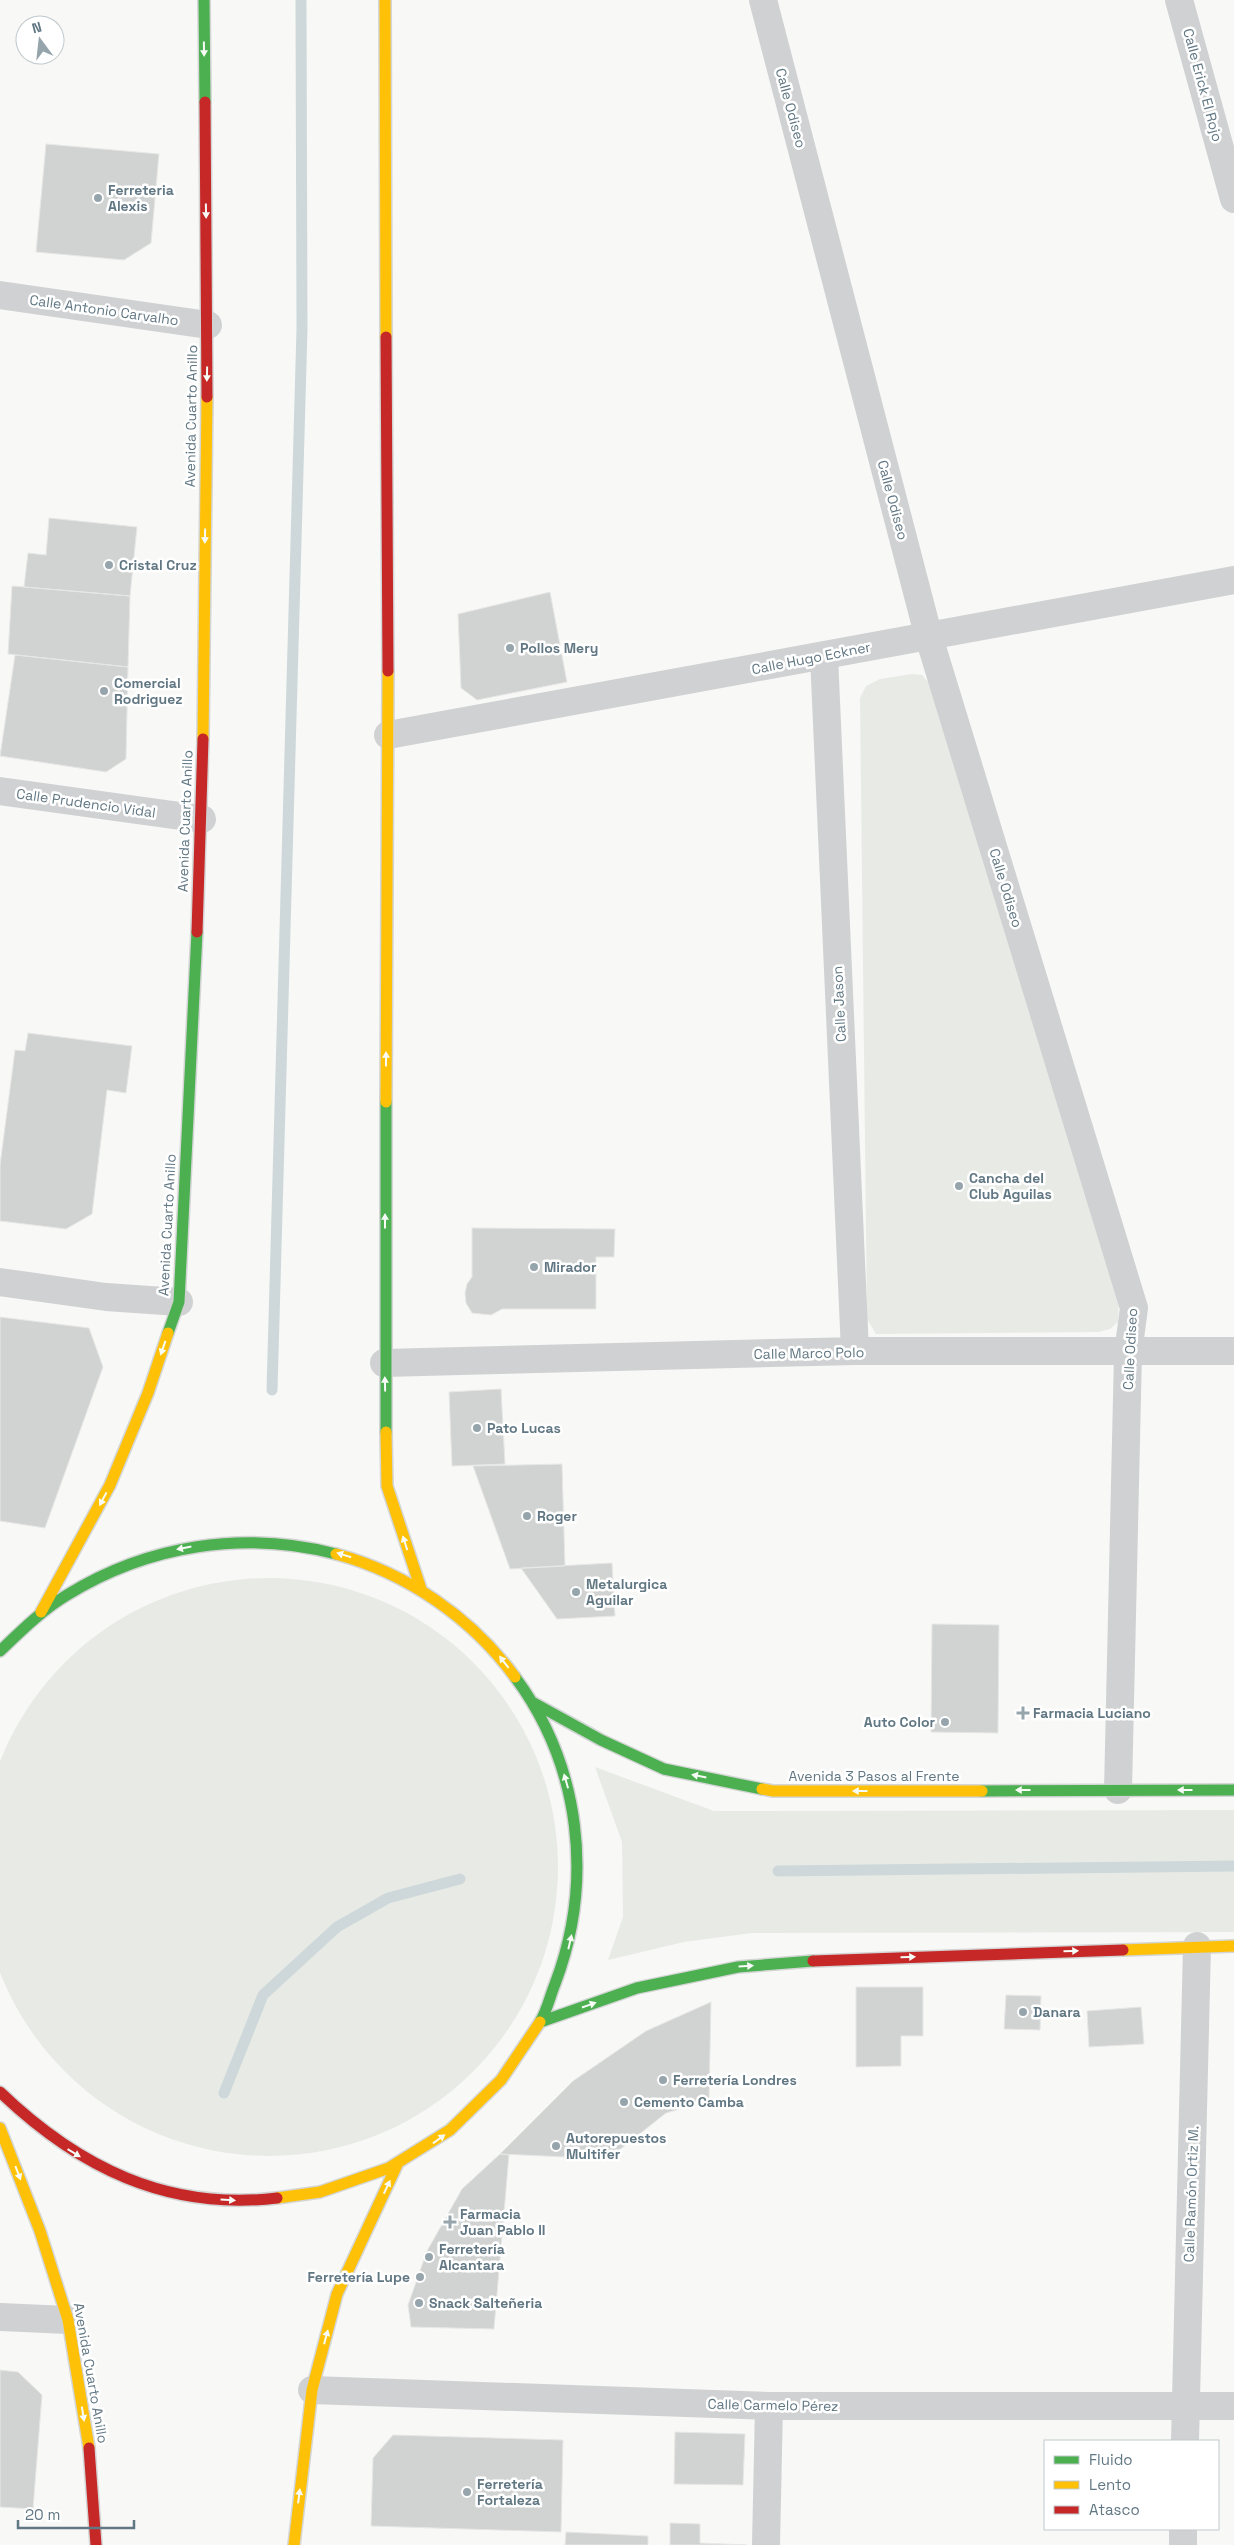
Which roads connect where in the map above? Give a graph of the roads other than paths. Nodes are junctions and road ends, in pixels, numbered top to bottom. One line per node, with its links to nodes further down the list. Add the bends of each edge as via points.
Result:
1 (204, 0): 7 (main road, Avenida Cuarto Anillo, one-way to 7)
2 (385, 0): 11 (main road)
3 (763, 0): 9 (street, Calle Odiseo)
4 (1180, 0): 5 (street, Calle Erick El Rojo)
5 (1234, 199)
6 (0, 296): 7 (street, Calle Antonio Carvalho)
7 (208, 325): 13 (main road, Avenida Cuarto Anillo, one-way to 13)
8 (1234, 580): 9 (street, Calle Hugo Eckner)
9 (928, 634): 10 (street, Calle Hugo Eckner); 18 (street, Calle Odiseo, via 1134,1308)
10 (824, 656): 11 (street, Calle Hugo Eckner); 16 (street, Calle Jason)
11 (388, 735): 19 (main road, one-way to 11)
12 (0, 790): 13 (street, Calle Prudencio Vidal)
13 (202, 819): 15 (main road, Avenida Cuarto Anillo)
14 (0, 1282): 15 (street, via 106,1298)
15 (179, 1302): 21 (main road, Avenida Cuarto Anillo, one-way to 21, via 148,1393 110,1485)
16 (854, 1351): 18 (street, Calle Marco Polo); 19 (street, Calle Marco Polo)
17 (1234, 1351): 18 (street, Calle Marco Polo)
18 (1128, 1353): 26 (street, Calle Odiseo)
19 (384, 1363): 20 (main road, one-way to 19, via 387,1486)
20 (421, 1589): 21 (main road, one-way to 21, via 365,1562 335,1553 274,1542 212,1543 181,1548 122,1566 67,1594); 25 (main road, one-way to 20, via 484,1639)
21 (41, 1612): 22 (main road)
22 (14, 1636): 23 (main road); 24 (main road)
23 (0, 1644)
24 (0, 1651)
25 (532, 1702): 26 (main road, Avenida 3 Pasos al Frente, one-way to 25, via 773,1791 664,1769 601,1740); 30 (main road, one-way to 25, via 567,1958 576,1910 578,1860 576,1826 563,1770 548,1731)
26 (1118, 1790): 27 (main road, Avenida 3 Pasos al Frente, one-way to 26)
27 (1234, 1790)
28 (1197, 1946): 29 (main road); 30 (main road, one-way to 28, via 637,1988 738,1967); 38 (street, Calle Ramón Ortiz M.)
29 (1234, 1946)
30 (543, 2021): 33 (main road, one-way to 30, via 456,2127 481,2104 505,2078)
31 (0, 2092): 33 (main road, one-way to 33, via 41,2130 75,2154 136,2182 177,2194 235,2201 268,2201 342,2186)
32 (0, 2128): 35 (main road, Avenida Cuarto Anillo, one-way to 35, via 40,2231)
33 (397, 2165): 36 (main road, one-way to 33, via 337,2294)
34 (0, 2317): 35 (street)
35 (68, 2320): 42 (main road, Avenida Cuarto Anillo, one-way to 42, via 90,2455)
36 (312, 2390): 37 (street, Calle Carmelo Pérez); 43 (main road, one-way to 36)
37 (769, 2406): 38 (street, Calle Carmelo Pérez); 44 (street)
38 (1185, 2406): 39 (street, Calle Carmelo Pérez); 40 (street, Calle Ramón Ortiz M.)
39 (1234, 2406)
40 (1185, 2440)
41 (1183, 2530): 45 (street)
42 (96, 2545)
43 (294, 2545)
44 (766, 2545)
45 (1183, 2545)

